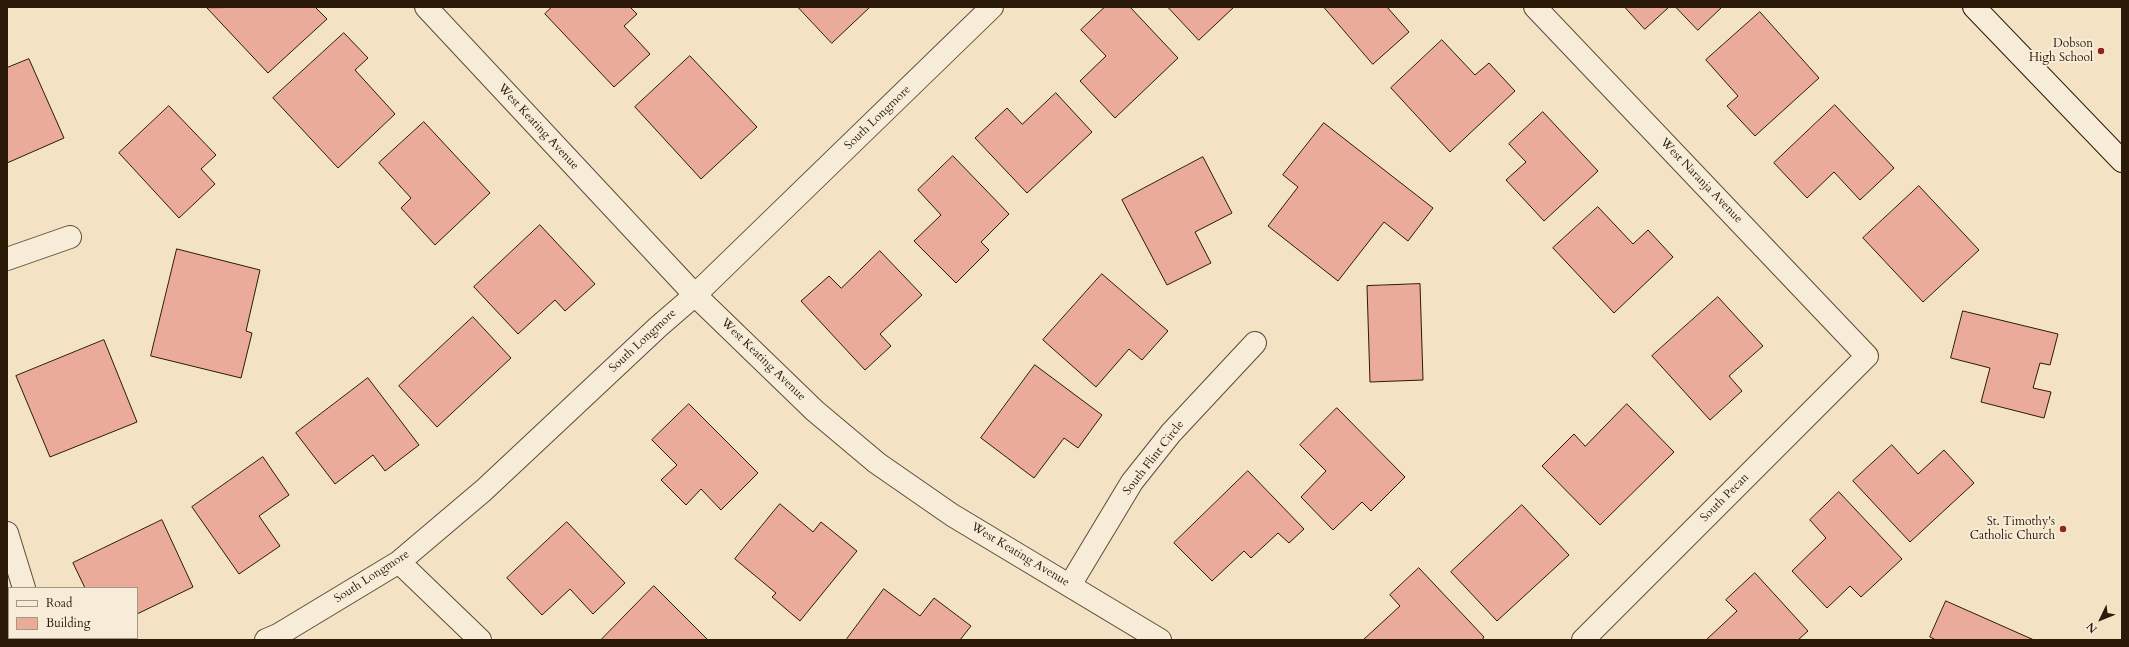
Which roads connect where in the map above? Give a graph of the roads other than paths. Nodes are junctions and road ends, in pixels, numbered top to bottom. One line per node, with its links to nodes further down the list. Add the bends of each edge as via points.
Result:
1 (426, 7): 8 (street, West Keating Avenue)
2 (991, 7): 8 (street, South Longmore)
3 (1535, 7): 10 (street, West Naranja Avenue)
4 (1974, 7): 5 (street)
5 (2122, 161)
6 (70, 237): 7 (street)
7 (7, 259)
8 (695, 294): 12 (street, South Longmore, via 484,490); 13 (street, West Keating Avenue, via 815,411 877,463 952,515)
9 (1255, 343): 13 (street, South Flint Circle, via 1171,433 1132,482)
10 (1866, 356): 18 (street, South Pecan)
11 (7, 533): 14 (street)
12 (399, 562): 15 (street, South Longmore); 16 (street)
13 (1070, 585): 17 (street, West Keating Avenue)
14 (24, 587)
15 (266, 640)
16 (480, 640)
17 (1160, 640)
18 (1583, 640)

